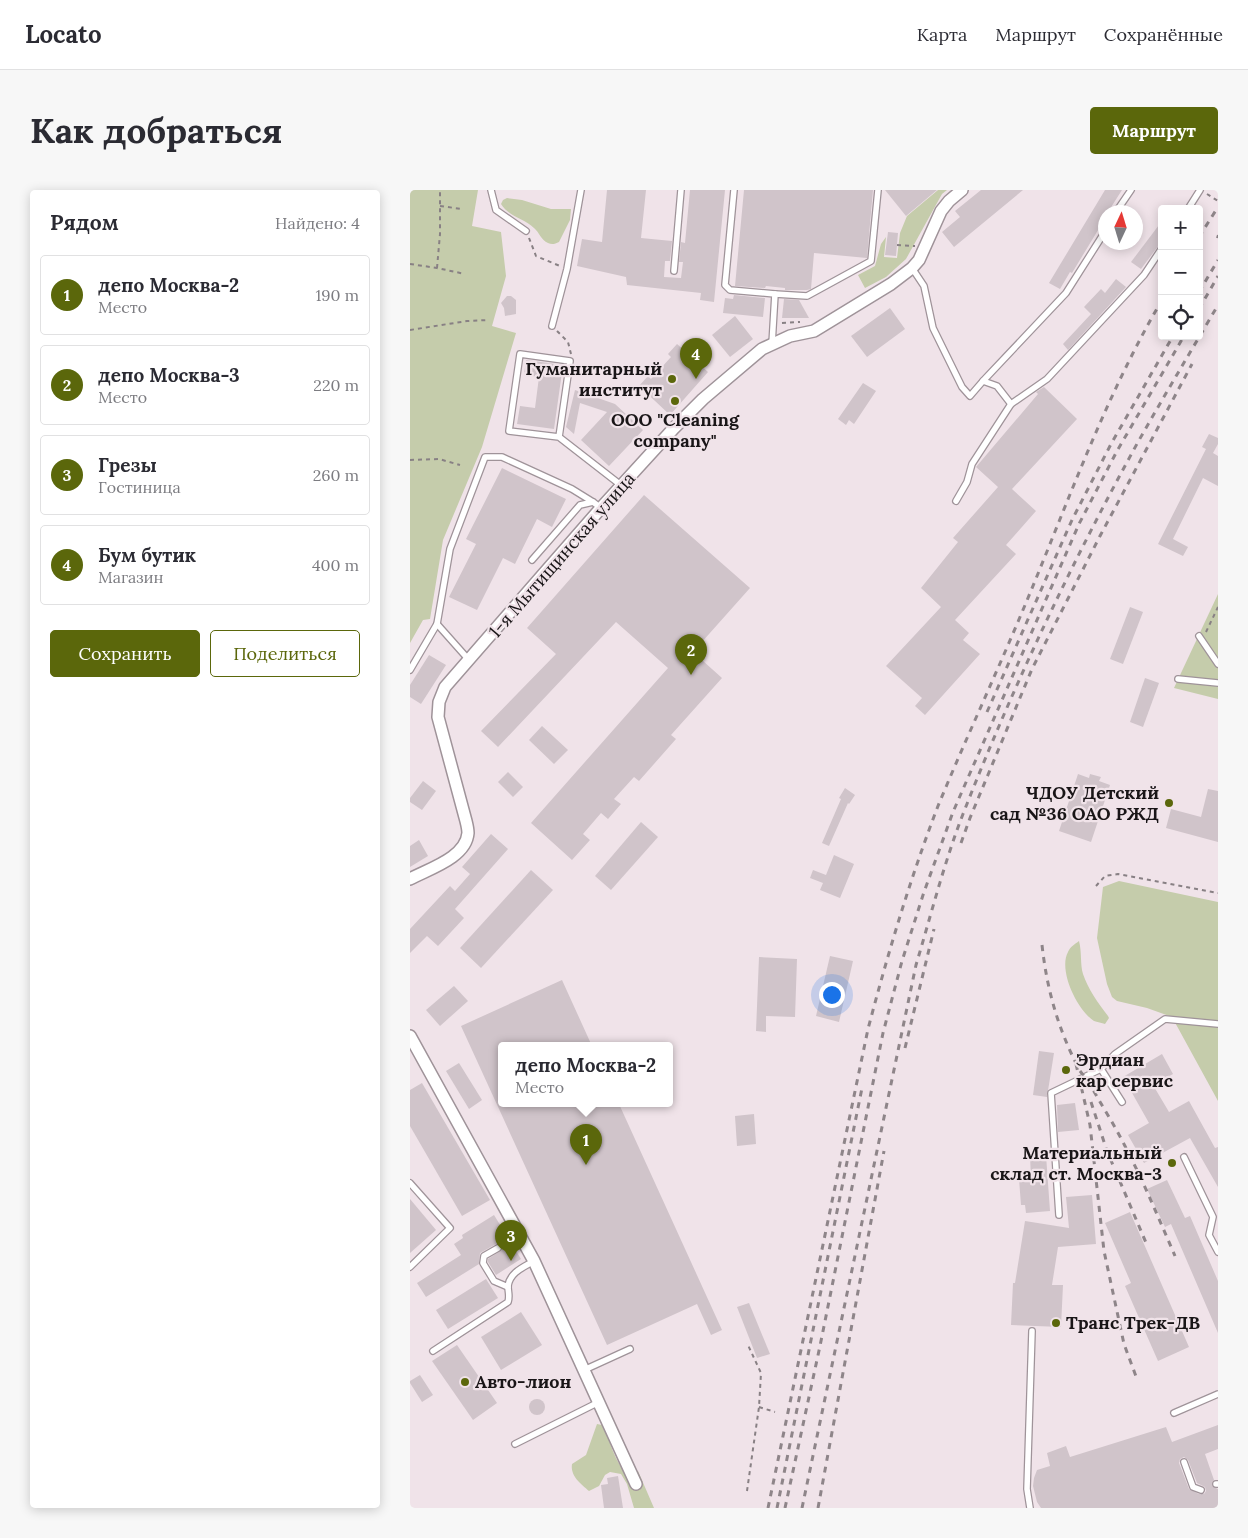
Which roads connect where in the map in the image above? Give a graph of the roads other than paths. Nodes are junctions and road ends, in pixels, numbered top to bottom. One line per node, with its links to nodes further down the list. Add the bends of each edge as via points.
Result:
1 (491, 190): 11 (lane, via 496,210)
2 (581, 190): 17 (lane, via 567,269)
3 (682, 190): 15 (lane)
4 (734, 190): 16 (lane, via 725,286 730,290)
5 (878, 190): 16 (lane, via 871,261 807,296)
6 (962, 190): 14 (street, 1-я Мытищинская улица, via 941,211 919,260)
7 (1130, 190): 9 (lane)
8 (1200, 190): 10 (lane)
9 (1120, 205)
10 (1191, 205)
11 (526, 231)
12 (1098, 243): 19 (lane, via 1066,293)
13 (1161, 250): 20 (lane, via 1144,275 1047,379)
14 (912, 268): 18 (street, 1-я Мытищинская улица, via 814,331); 19 (lane, via 924,286 933,328 962,387 970,396)
15 (674, 271)
16 (775, 294): 18 (lane)
17 (552, 326)
18 (772, 344): 22 (street, 1-я Мытищинская улица, via 703,399)
19 (983, 381): 20 (lane, via 997,386)
20 (1011, 404): 23 (lane, via 972,464 967,482)
21 (559, 437): 21 (lane, via 570,361 520,354 509,431); 22 (lane)
22 (622, 486): 24 (street, 1-я Мытищинская улица)
23 (956, 501)
24 (597, 505): 25 (lane, via 580,505); 26 (lane, via 572,489 502,457 485,457 450,549); 28 (street, 1-я Мытищинская улица)
25 (532, 560)
26 (437, 624): 28 (lane); 30 (lane)
27 (1200, 638): 29 (lane)
28 (469, 660): 33 (street, 1-я Мытищинская улица, via 445,687 438,717 468,833 457,853)
29 (1218, 664)
30 (410, 670)
31 (1178, 679): 32 (lane)
32 (1218, 683)
33 (410, 879)
34 (1218, 1024): 36 (lane, via 1165,1019 1115,1054)
35 (410, 1036): 44 (street)
36 (1101, 1069): 37 (lane); 40 (lane, via 1051,1093)
37 (1122, 1102)
38 (1184, 1157): 41 (lane)
39 (410, 1183): 45 (lane, via 450,1228)
40 (1059, 1215)
41 (1216, 1215): 43 (lane, via 1209,1235)
42 (498, 1248): 46 (lane, via 484,1256 483,1263 494,1281)
43 (1218, 1252)
44 (534, 1261): 46 (lane, via 515,1272); 50 (street)
45 (410, 1267)
46 (508, 1287): 49 (lane, via 510,1296 502,1308)
47 (1032, 1332): 58 (lane, via 1027,1489)
48 (630, 1349): 50 (lane)
49 (433, 1351)
50 (584, 1370): 52 (street)
51 (1218, 1394): 53 (lane)
52 (599, 1402): 54 (lane); 56 (street)
53 (1174, 1413)
54 (515, 1444)
55 (1184, 1462): 57 (lane, via 1193,1487)
56 (636, 1484)
57 (1201, 1490)
58 (1030, 1508)

